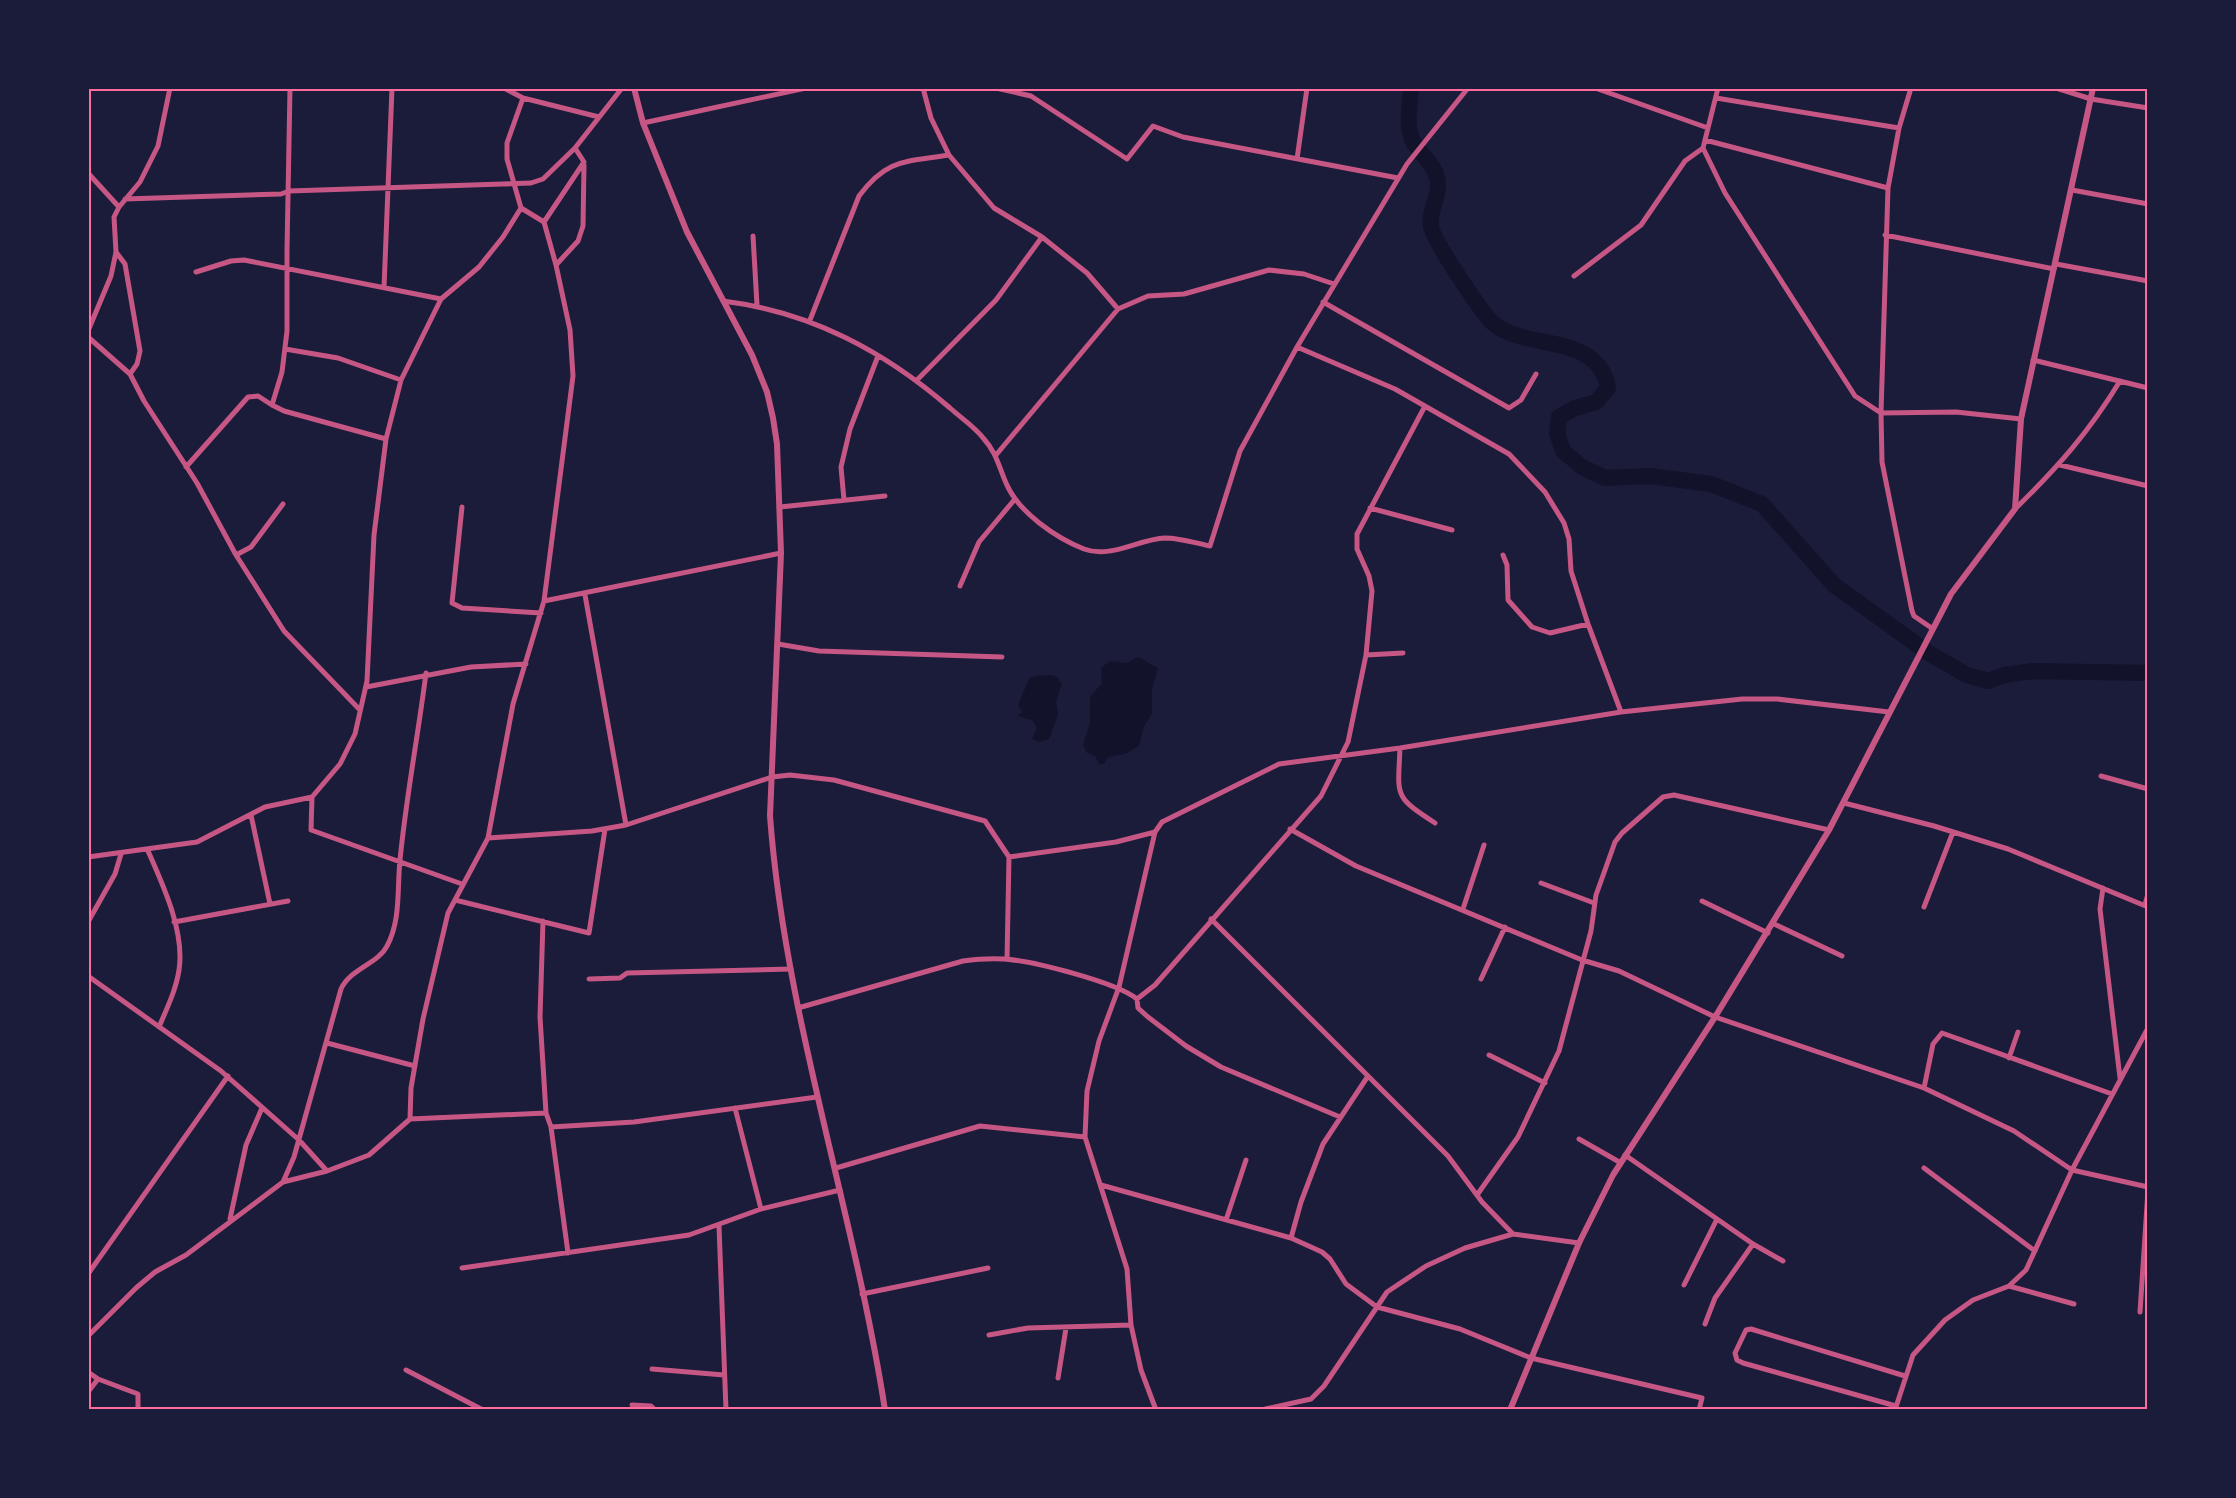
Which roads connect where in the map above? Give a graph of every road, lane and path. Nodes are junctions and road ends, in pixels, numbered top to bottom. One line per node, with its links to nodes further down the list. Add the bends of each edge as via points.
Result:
1 (171, 88): 38 (street, via 158,146 140,182)
2 (290, 88): 37 (street)
3 (392, 88): 34 (street)
4 (504, 88): 17 (street)
5 (622, 88): 21 (street)
6 (634, 88): 22 (street)
7 (806, 88): 22 (street)
8 (923, 88): 28 (street, via 931,118)
9 (996, 88): 29 (street, via 1032,96 1127,159 1153,126 1183,137)
10 (1306, 88): 29 (street)
11 (1468, 88): 32 (street)
12 (1594, 88): 23 (street)
13 (1718, 88): 18 (street)
14 (1911, 88): 24 (street)
15 (2056, 88): 19 (street)
16 (2093, 88): 19 (street)
17 (523, 98): 21 (street); 33 (street, via 507,143 507,159)
18 (1716, 98): 23 (street); 24 (street)
19 (2091, 99): 20 (street); 36 (street)
20 (2148, 108)
21 (599, 117): 26 (street)
22 (643, 123): 56 (street, via 687,232)
23 (1708, 128): 25 (street)
24 (1899, 128): 35 (street)
25 (1705, 140): 27 (street); 35 (street)
26 (575, 148): 30 (street); 33 (street, via 543,179)
27 (1703, 148): 51 (street, via 1685,161 1641,225); 75 (street, via 1725,193 1855,396)
28 (949, 155): 45 (street, via 994,208); 60 (street, via 891,164 870,181 859,196)
29 (1297, 159): 32 (street)
30 (584, 162): 42 (street); 47 (street, via 583,226 578,242)
31 (88, 173): 40 (street)
32 (1398, 178): 53 (street)
33 (516, 184): 34 (street); 41 (street)
34 (389, 186): 37 (street); 54 (street)
35 (1888, 188): 43 (street)
36 (2072, 190): 39 (street); 48 (street)
37 (289, 191): 38 (street); 49 (street)
38 (125, 200): 40 (street)
39 (2148, 204)
40 (119, 207): 46 (street, via 113,228)
41 (521, 208): 42 (street); 55 (street, via 479,267)
42 (543, 222): 47 (street)
43 (1885, 235): 48 (street); 75 (street)
44 (753, 236): 58 (street)
45 (1042, 237): 59 (street, via 1087,273); 70 (street, via 996,300)
46 (116, 252): 61 (street, via 111,276); 67 (street, via 125,264 140,351)
47 (556, 265): 96 (street, via 570,330 573,376)
48 (2055, 267): 52 (street); 66 (street)
49 (289, 269): 50 (street, via 238,260); 54 (street); 64 (street)
50 (196, 272)
51 (1574, 276)
52 (2148, 281)
53 (1334, 284): 57 (street); 59 (street, via 1304,274 1269,270 1184,294 1148,296)
54 (384, 288): 55 (street)
55 (441, 299): 69 (street)
56 (723, 301): 58 (street); 87 (street, via 752,354 767,392 777,444)
57 (1323, 302): 63 (street); 68 (street, via 1509,408 1521,400)
58 (757, 306): 60 (street)
59 (1118, 309): 78 (street)
60 (810, 320): 65 (street)
61 (88, 331)
62 (88, 337): 67 (street)
63 (1297, 347): 74 (street); 83 (street, via 1240,451 1210,546 1165,538 1102,551 1087,550 1066,540)
64 (285, 349): 69 (street, via 338,358); 73 (street)
65 (878, 356): 70 (street); 84 (street, via 850,429 841,467)
66 (2033, 360): 71 (street); 76 (street)
67 (130, 374): 80 (street)
68 (1536, 374)
69 (401, 380): 77 (street)
70 (917, 380): 78 (street, via 983,437)
71 (2120, 381): 72 (street); 79 (street, via 2094,423)
72 (2148, 388)
73 (272, 405): 77 (street); 80 (street, via 258,396 248,397)
74 (1425, 406): 88 (street); 98 (street, via 1509,454 1545,492 1564,523 1572,571)
75 (1881, 413): 76 (street, via 1956,412); 99 (street, via 1882,462 1912,611)
76 (2021, 419): 89 (street)
77 (386, 439): 106 (street, via 374,535)
78 (996, 455): 83 (street)
79 (2060, 465): 81 (street); 89 (street)
80 (186, 467): 92 (street)
81 (2148, 486)
82 (885, 496): 84 (street)
83 (1015, 499): 94 (street, via 979,542)
84 (844, 500): 87 (street)
85 (283, 504): 92 (street, via 251,547)
86 (462, 507): 97 (street, via 452,603 462,608)
87 (780, 507): 91 (street)
88 (1370, 508): 90 (street); 102 (street, via 1355,542 1370,576 1372,591)
89 (2015, 508): 99 (street, via 1951,594)
90 (1452, 531)
91 (781, 553): 95 (street); 100 (street)
92 (236, 555): 107 (street, via 284,630)
93 (1503, 555): 98 (street, via 1508,600 1532,627 1550,633)
94 (960, 586)
95 (585, 595): 96 (street); 119 (street)
96 (544, 601): 97 (street)
97 (541, 613): 104 (street)
98 (1588, 624): 108 (street)
99 (1933, 629): 109 (street)
100 (778, 645): 103 (street, via 819,651); 113 (street)
101 (1403, 653): 102 (street)
102 (1366, 655): 111 (street, via 1348,742)
103 (1002, 657)
104 (526, 664): 105 (street); 125 (street, via 513,704)
105 (426, 673): 106 (street); 131 (street)
106 (366, 687): 107 (street)
107 (360, 710): 115 (street, via 355,734 340,764)
108 (1621, 712): 109 (street, via 1777,699); 110 (street)
109 (1889, 712): 116 (street)
110 (1400, 748): 111 (street); 118 (street, via 1399,794 1408,806)
111 (1341, 755): 121 (street, via 1321,796); 123 (street, via 1279,764 1162,822)
112 (2101, 776): 114 (street)
113 (772, 777): 119 (street); 130 (street, via 834,780 985,821); 154 (street, via 773,853)
114 (2148, 789)
115 (312, 797): 117 (street); 131 (street, via 312,830)
116 (1844, 803): 122 (street); 124 (street)
117 (251, 814): 127 (street, via 197,842); 140 (street)
118 (1435, 823)
119 (626, 825): 120 (street)
120 (605, 829): 125 (street); 146 (street, via 589,933)
121 (1290, 829): 143 (street, via 1356,866); 144 (street)
122 (1829, 830): 139 (street, via 1668,795 1636,819 1615,842); 148 (street)
123 (1155, 832): 130 (street, via 1116,842); 158 (street)
124 (1953, 832): 134 (street, via 2008,849); 142 (street)
125 (488, 838): 133 (street)
126 (1484, 845): 143 (street)
127 (148, 851): 128 (street); 147 (street)
128 (121, 854): 129 (street); 145 (street, via 115,874)
129 (88, 857)
130 (1009, 857): 152 (street)
131 (400, 861): 133 (street); 165 (street, via 399,898 386,949 346,978)
132 (1541, 883): 139 (street)
133 (462, 884): 137 (street)
134 (2103, 888): 141 (street); 171 (street, via 2100,909)
135 (2148, 894): 141 (street)
136 (288, 900): 140 (street)
137 (455, 900): 146 (street); 168 (street, via 438,953)
138 (1702, 901): 150 (street)
139 (1594, 903): 153 (street)
140 (270, 904): 147 (street)
141 (2146, 906)
142 (1924, 907)
143 (1463, 909): 149 (street)
144 (1211, 920): 159 (street, via 1155,986); 170 (street)
145 (88, 921)
146 (543, 921): 178 (street, via 540,1017)
147 (174, 922): 162 (street, via 179,972)
148 (1774, 924): 150 (street); 151 (street)
149 (1505, 927): 153 (street); 157 (street)
150 (1768, 933): 161 (street)
151 (1842, 956)
152 (1007, 959): 158 (street); 160 (street, via 963,961)
153 (1582, 960): 161 (street, via 1619,971); 172 (street, via 1559,1051)
154 (791, 969): 156 (street, via 627,973 620,978); 160 (street)
155 (88, 976): 162 (street)
156 (589, 979)
157 (1481, 979)
158 (1119, 987): 159 (street); 182 (street, via 1099,1041 1087,1090)
159 (1137, 999): 179 (street, via 1138,1008 1148,1017 1221,1067)
160 (798, 1008): 175 (street)
161 (1715, 1017): 173 (street); 185 (street)
162 (159, 1027): 169 (street)
163 (2148, 1028): 171 (street)
164 (2018, 1032): 167 (street)
165 (327, 1043): 168 (street); 184 (street)
166 (1489, 1054): 172 (street)
167 (2009, 1058): 173 (street, via 1942,1033 1933,1044); 174 (street)
168 (415, 1066): 180 (street)
169 (228, 1076): 176 (street); 211 (street)
170 (1368, 1076): 179 (street); 196 (street, via 1448,1156)
171 (2120, 1080): 174 (street)
172 (1545, 1083): 196 (street, via 1518,1137)
173 (1924, 1088): 190 (street, via 2014,1131)
174 (2112, 1094): 190 (street)
175 (817, 1097): 177 (street); 188 (street)
176 (262, 1108): 184 (street); 198 (street, via 246,1145)
177 (735, 1108): 181 (street, via 634,1122); 197 (street)
178 (546, 1113): 180 (street); 181 (street)
179 (1340, 1117): 203 (street, via 1317,1158)
180 (410, 1119): 191 (street, via 369,1155)
181 (550, 1127): 207 (street)
182 (1085, 1137): 188 (street, via 981,1126); 193 (street)
183 (1579, 1139): 187 (street)
184 (299, 1140): 191 (street); 192 (street)
185 (1625, 1155): 187 (street); 199 (street)
186 (1246, 1160): 200 (street)
187 (1620, 1163): 204 (street)
188 (836, 1168): 195 (street)
189 (1924, 1168): 206 (street)
190 (2072, 1170): 194 (street); 206 (street)
191 (327, 1171): 192 (street)
192 (283, 1182): 198 (street)
193 (1101, 1185): 200 (street); 219 (street, via 1127,1269)
194 (2148, 1188): 217 (street)
195 (840, 1190): 197 (street); 214 (street)
196 (1477, 1195): 202 (street)
197 (760, 1209): 201 (street)
198 (230, 1219): 222 (street, via 186,1255 155,1272)
199 (1717, 1219): 205 (street); 212 (street)
200 (1226, 1220): 203 (street)
201 (719, 1226): 207 (street, via 689,1235); 227 (street)
202 (1513, 1234): 204 (street); 216 (street, via 1465,1248 1426,1266 1393,1286)
203 (1291, 1238): 216 (street, via 1322,1252 1346,1284)
204 (1579, 1243): 223 (street)
205 (1754, 1244): 208 (street); 218 (street, via 1715,1298)
206 (2035, 1251): 213 (street, via 2026,1270)
207 (568, 1253): 209 (street)
208 (1783, 1261)
209 (462, 1268)
210 (988, 1268): 214 (street)
211 (88, 1274)
212 (1684, 1285)
213 (2009, 1286): 215 (street); 228 (street, via 1973,1300 1945,1320 1913,1355)
214 (862, 1294): 238 (street)
215 (2074, 1304)
216 (1377, 1307): 223 (street, via 1460,1329); 240 (street, via 1311,1399)
217 (2140, 1312)
218 (1705, 1324)
219 (1131, 1325): 220 (street); 239 (street, via 1141,1370)
220 (1066, 1328): 221 (street); 229 (street)
221 (989, 1335)
222 (88, 1336)
223 (1532, 1358): 241 (street); 242 (street, via 1702,1398)
224 (652, 1369): 227 (street)
225 (406, 1370): 235 (street)
226 (88, 1372): 230 (street)
227 (724, 1375): 237 (street)
228 (1905, 1376): 233 (street); 233 (street, via 1751,1329 1746,1330 1735,1353 1743,1363)
229 (1058, 1378)
230 (98, 1379): 231 (street); 234 (street, via 138,1394)
231 (88, 1392)
232 (632, 1405): 236 (street, via 651,1406)
233 (1896, 1408)
234 (138, 1410)
235 (483, 1410)
236 (655, 1410)
237 (726, 1410)
238 (885, 1410)
239 (1156, 1410)
240 (1261, 1410)
241 (1510, 1410)
242 (1699, 1410)

